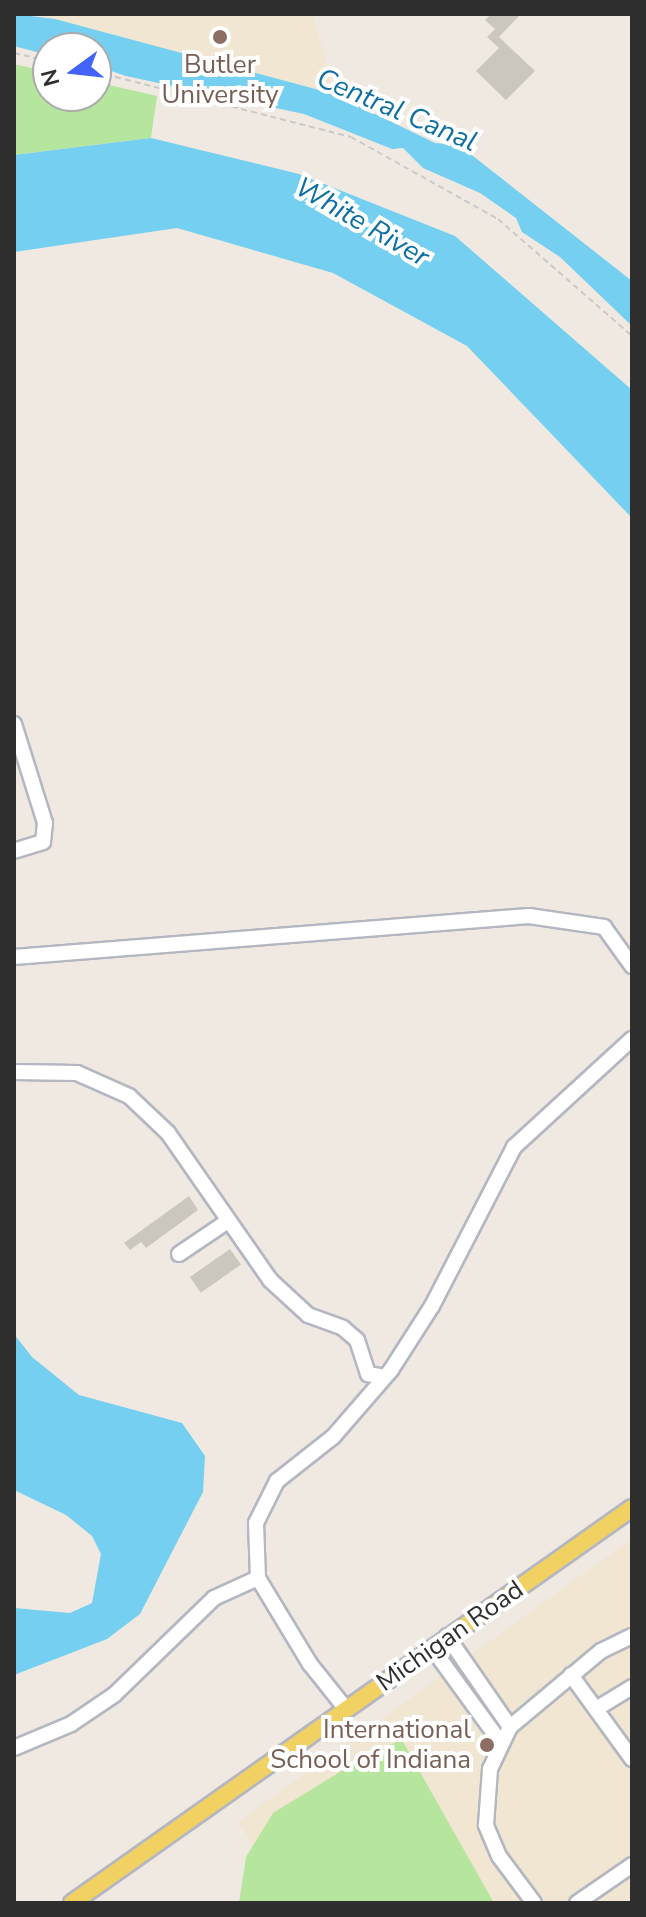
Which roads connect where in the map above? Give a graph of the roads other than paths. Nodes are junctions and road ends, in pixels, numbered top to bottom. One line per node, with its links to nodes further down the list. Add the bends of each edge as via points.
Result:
1 (14, 724): 2 (lane, via 45,823 43,842)
2 (14, 851)
3 (14, 957): 4 (lane, via 529,916 604,927)
4 (632, 966)
5 (632, 1039): 10 (lane, via 514,1147 432,1306)
6 (14, 1072): 7 (lane, via 77,1073 129,1096 168,1133)
7 (228, 1221): 8 (lane); 9 (lane, via 288,1300 357,1340)
8 (179, 1254)
9 (368, 1374): 10 (lane); 11 (lane)
10 (385, 1377): 11 (lane)
11 (362, 1403): 13 (lane, via 333,1437 277,1481 256,1523)
12 (632, 1508): 14 (main road, Michigan Road)
13 (258, 1578): 19 (lane, via 310,1664); 23 (lane, via 214,1598 114,1695 71,1724)
14 (447, 1636): 16 (main road, Michigan Road); 21 (lane)
15 (632, 1636): 17 (lane, via 601,1651)
16 (432, 1648): 19 (main road, Michigan Road); 22 (lane)
17 (571, 1675): 20 (lane); 21 (lane)
18 (632, 1687): 20 (lane)
19 (346, 1709): 26 (main road, Michigan Road)
20 (596, 1709): 24 (lane)
21 (510, 1727): 22 (lane)
22 (501, 1743): 27 (lane, via 485,1794 486,1825 499,1856)
23 (14, 1748)
24 (632, 1759)
25 (632, 1865): 28 (lane)
26 (72, 1903)
27 (534, 1903)
28 (577, 1903)

